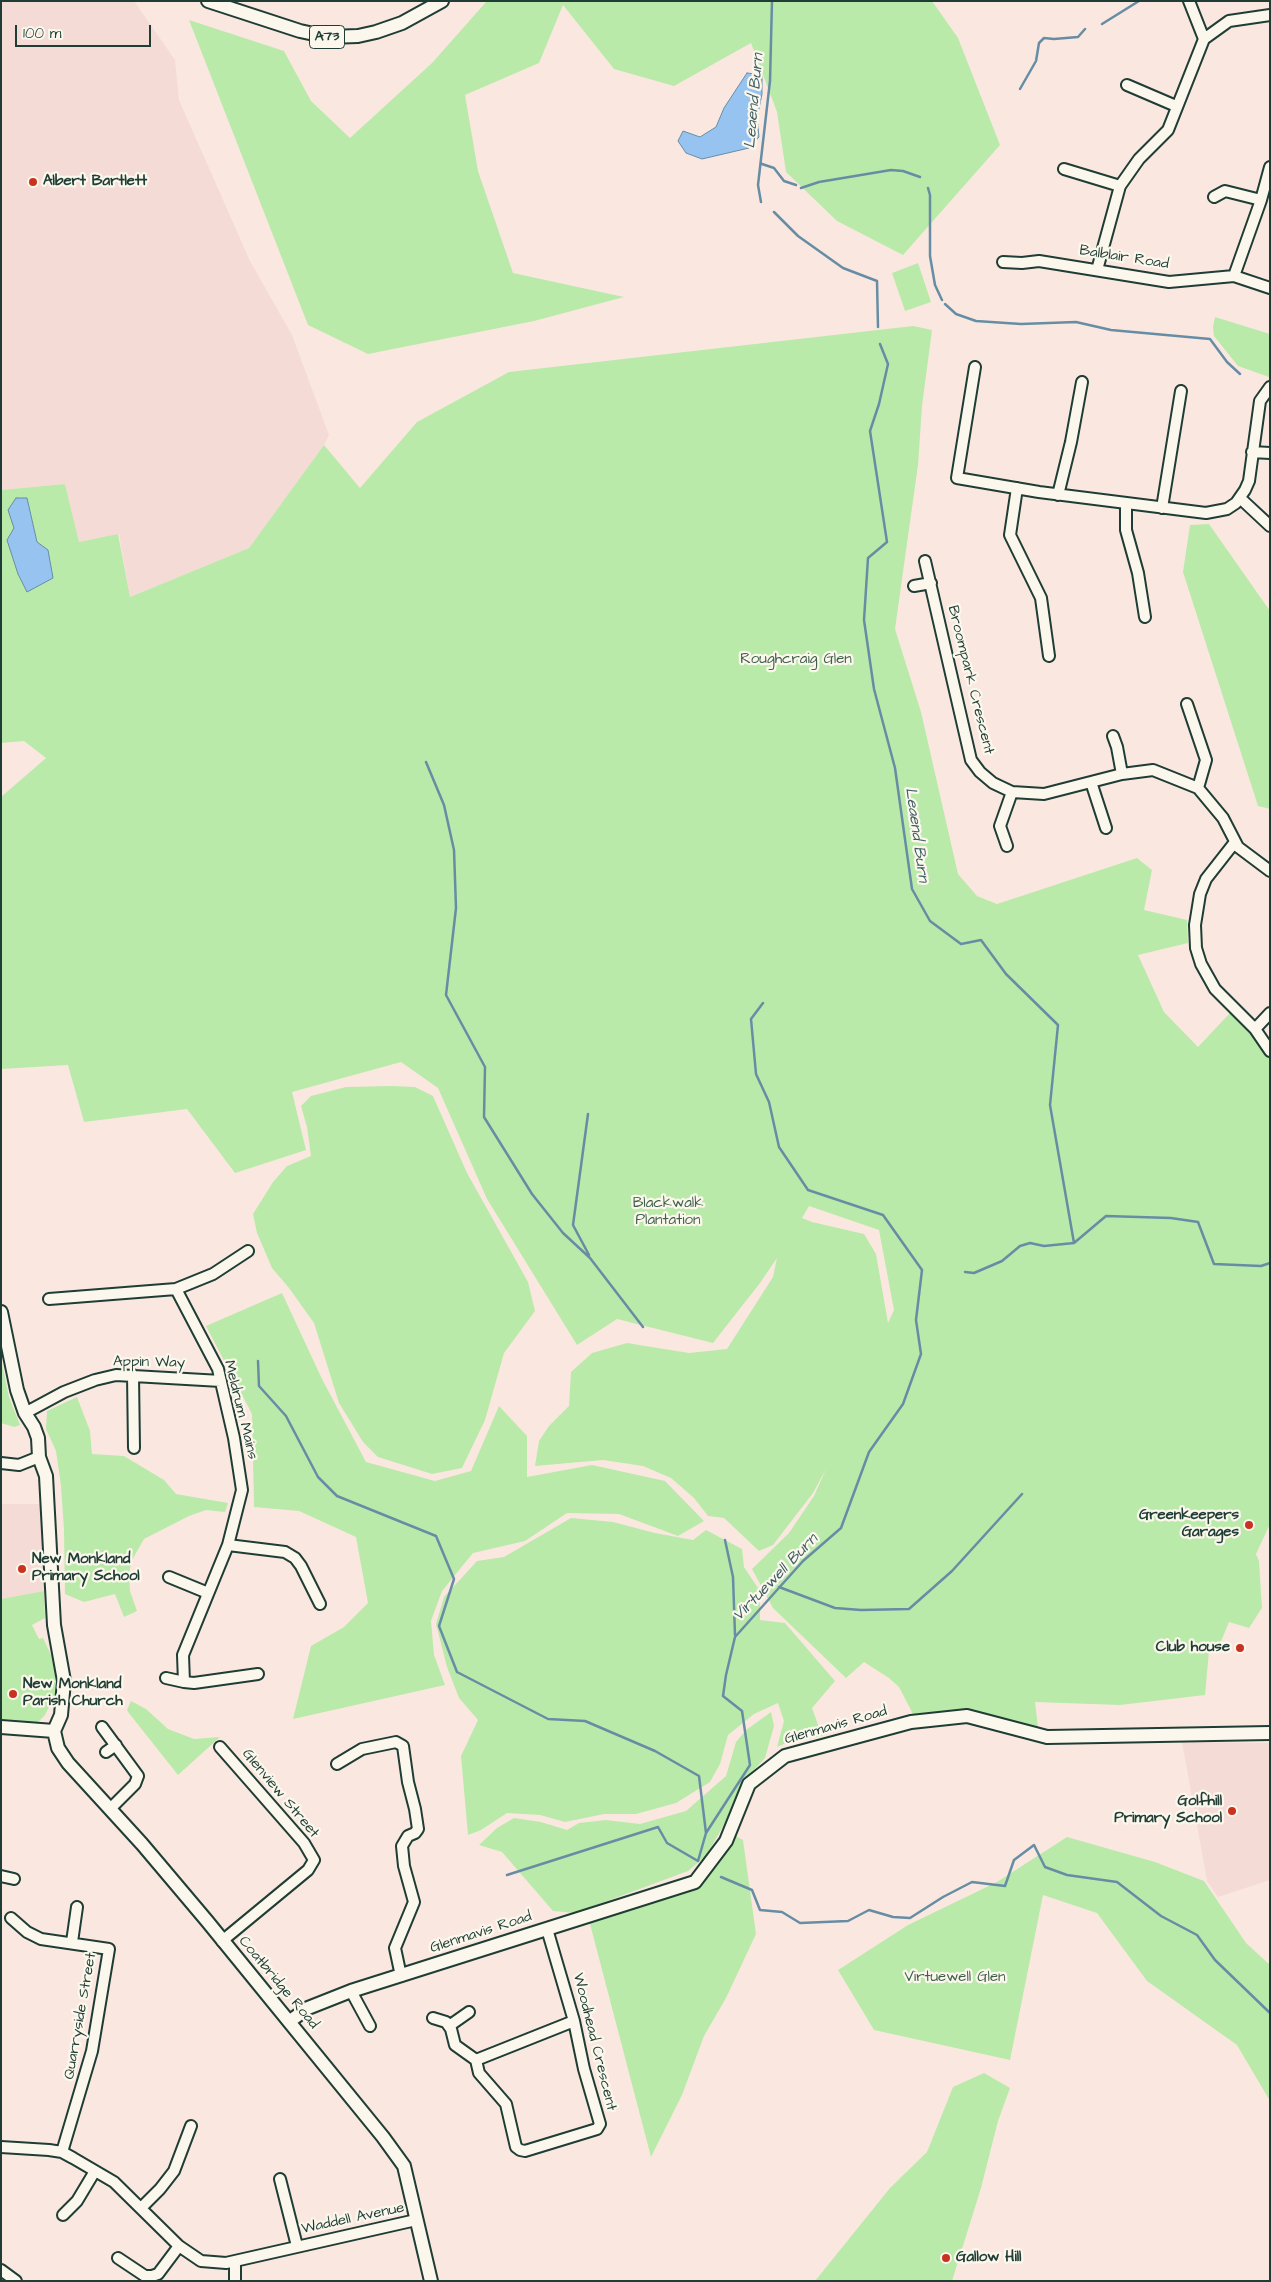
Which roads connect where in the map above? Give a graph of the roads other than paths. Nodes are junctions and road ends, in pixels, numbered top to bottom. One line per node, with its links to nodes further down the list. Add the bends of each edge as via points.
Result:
1 (208, 1): 2 (main road, A73, via 328,37 376,32)
2 (442, 1)
3 (1189, 1): 5 (street)
4 (1270, 15): 5 (street, via 1229,21)
5 (1204, 39): 7 (street)
6 (1127, 85): 7 (street)
7 (1176, 106): 10 (street, via 1168,130 1139,159)
8 (1270, 167): 12 (street)
9 (1064, 169): 10 (street)
10 (1120, 186): 14 (street)
11 (1214, 197): 12 (street, via 1225,191)
12 (1261, 200): 15 (street)
13 (1003, 262): 14 (street, Balblair Road, via 1039,260)
14 (1097, 270): 15 (street, Balblair Road, via 1169,282)
15 (1234, 276): 16 (street, Balblair Road)
16 (1270, 288)
17 (975, 367): 23 (street, via 957,478)
18 (1082, 382): 24 (street)
19 (1270, 386): 21 (street, via 1260,401)
20 (1181, 391): 27 (street)
21 (1252, 452): 22 (street); 25 (street, via 1249,481)
22 (1270, 453)
23 (1017, 488): 24 (street); 33 (street, via 1010,535 1040,598)
24 (1058, 495): 26 (street)
25 (1240, 498): 27 (street, via 1227,509 1206,513); 28 (street)
26 (1126, 504): 27 (street); 32 (street, via 1126,530 1138,573)
27 (1162, 508)
28 (1270, 526)
29 (925, 561): 30 (street, Broompark Crescent)
30 (930, 583): 31 (street); 39 (street, Broompark Crescent, via 971,760 993,783)
31 (914, 586)
32 (1145, 617)
33 (1049, 656)
34 (1187, 704): 38 (street, via 1206,760)
35 (1113, 736): 36 (street)
36 (1122, 774): 37 (street, Broompark Crescent); 38 (street, Broompark Crescent, via 1153,770)
37 (1091, 782): 39 (street, Broompark Crescent, via 1044,794); 40 (street)
38 (1198, 788): 41 (street, Broompark Crescent, via 1223,818)
39 (1012, 792): 42 (street, via 1000,826)
40 (1106, 828)
41 (1235, 842): 43 (street, Broompark Crescent); 45 (street, via 1206,878 1200,894 1195,925 1196,948 1215,989)
42 (1008, 846)
43 (1270, 871)
44 (1270, 1014): 45 (street)
45 (1255, 1029): 46 (street)
46 (1270, 1051)
47 (248, 1251): 48 (street, via 213,1274)
48 (176, 1290): 49 (street); 52 (street, Meldrum Mains, via 218,1369)
49 (49, 1299)
50 (1, 1312): 53 (main road)
51 (133, 1375): 52 (street, Appin Way); 53 (street, Appin Way, via 96,1380 64,1392); 54 (street)
52 (221, 1381): 57 (street, Meldrum Mains, via 242,1490)
53 (25, 1413): 55 (main road, via 36,1432)
54 (134, 1448)
55 (39, 1457): 56 (street, via 19,1465); 66 (main road, via 46,1476 54,1625 64,1681 61,1715)
56 (1, 1463)
57 (228, 1545): 59 (street, Meldrum Mains); 60 (street, via 285,1552 295,1558)
58 (169, 1577): 59 (street)
59 (208, 1593): 63 (street, Meldrum Mains, via 183,1655)
60 (320, 1604)
61 (258, 1674): 63 (street)
62 (166, 1678): 63 (street)
63 (184, 1682)
64 (102, 1727): 68 (street)
65 (1, 1728): 66 (main road)
66 (54, 1731): 72 (main road, Coatbridge Road, via 58,1748 68,1763)
67 (1270, 1733): 77 (main road, Glenmavis Road, via 1048,1737 967,1716 911,1722 785,1756 749,1784 726,1841 695,1882)
68 (116, 1745): 70 (street); 72 (street, via 138,1776 135,1784)
69 (220, 1747): 78 (street, Glenview Street, via 304,1843 314,1860 308,1870)
70 (106, 1752)
71 (337, 1764): 80 (street, via 362,1749 396,1742 403,1746 418,1828 402,1846 414,1902 394,1948)
72 (110, 1809): 78 (main road, Coatbridge Road)
73 (1, 1876): 74 (street)
74 (14, 1879)
75 (77, 1907): 79 (street, Quarryside Street)
76 (11, 1918): 79 (street, Quarryside Street, via 40,1938)
77 (547, 1929): 80 (main road, Glenmavis Road); 85 (street, Woodhead Crescent)
78 (222, 1941): 84 (main road, Coatbridge Road)
79 (72, 1942): 91 (street, Quarryside Street, via 109,1948 92,2051)
80 (401, 1976): 81 (main road, Glenmavis Road)
81 (351, 1991): 84 (main road, Glenmavis Road, via 308,2008); 86 (street)
82 (469, 2012): 87 (street)
83 (433, 2018): 87 (street)
84 (290, 2021): 96 (main road, Coatbridge Road, via 404,2166)
85 (574, 2021): 88 (street); 88 (street, Woodhead Crescent, via 600,2124 593,2131 520,2150 516,2147 506,2104 479,2072)
86 (370, 2026)
87 (449, 2026): 88 (street, via 455,2045)
88 (476, 2060)
89 (191, 2126): 94 (street, via 174,2171)
90 (1, 2147): 91 (street, Waddell Avenue)
91 (62, 2152): 92 (street, Waddell Avenue)
92 (95, 2172): 94 (street, Waddell Avenue, via 114,2182); 95 (street, via 77,2201)
93 (280, 2179): 98 (street, Waddell Avenue)
94 (141, 2208): 97 (street, Waddell Avenue)
95 (63, 2215)
96 (416, 2220): 98 (street, Waddell Avenue); 104 (main road, Coatbridge Road)
97 (179, 2246): 99 (street, via 158,2274 152,2276 145,2276); 100 (street, Waddell Avenue, via 201,2260)
98 (297, 2246): 100 (street, Waddell Avenue)
99 (118, 2258)
100 (235, 2261): 103 (street)
101 (1, 2270): 102 (street)
102 (16, 2281)
103 (235, 2281)
104 (432, 2281)

